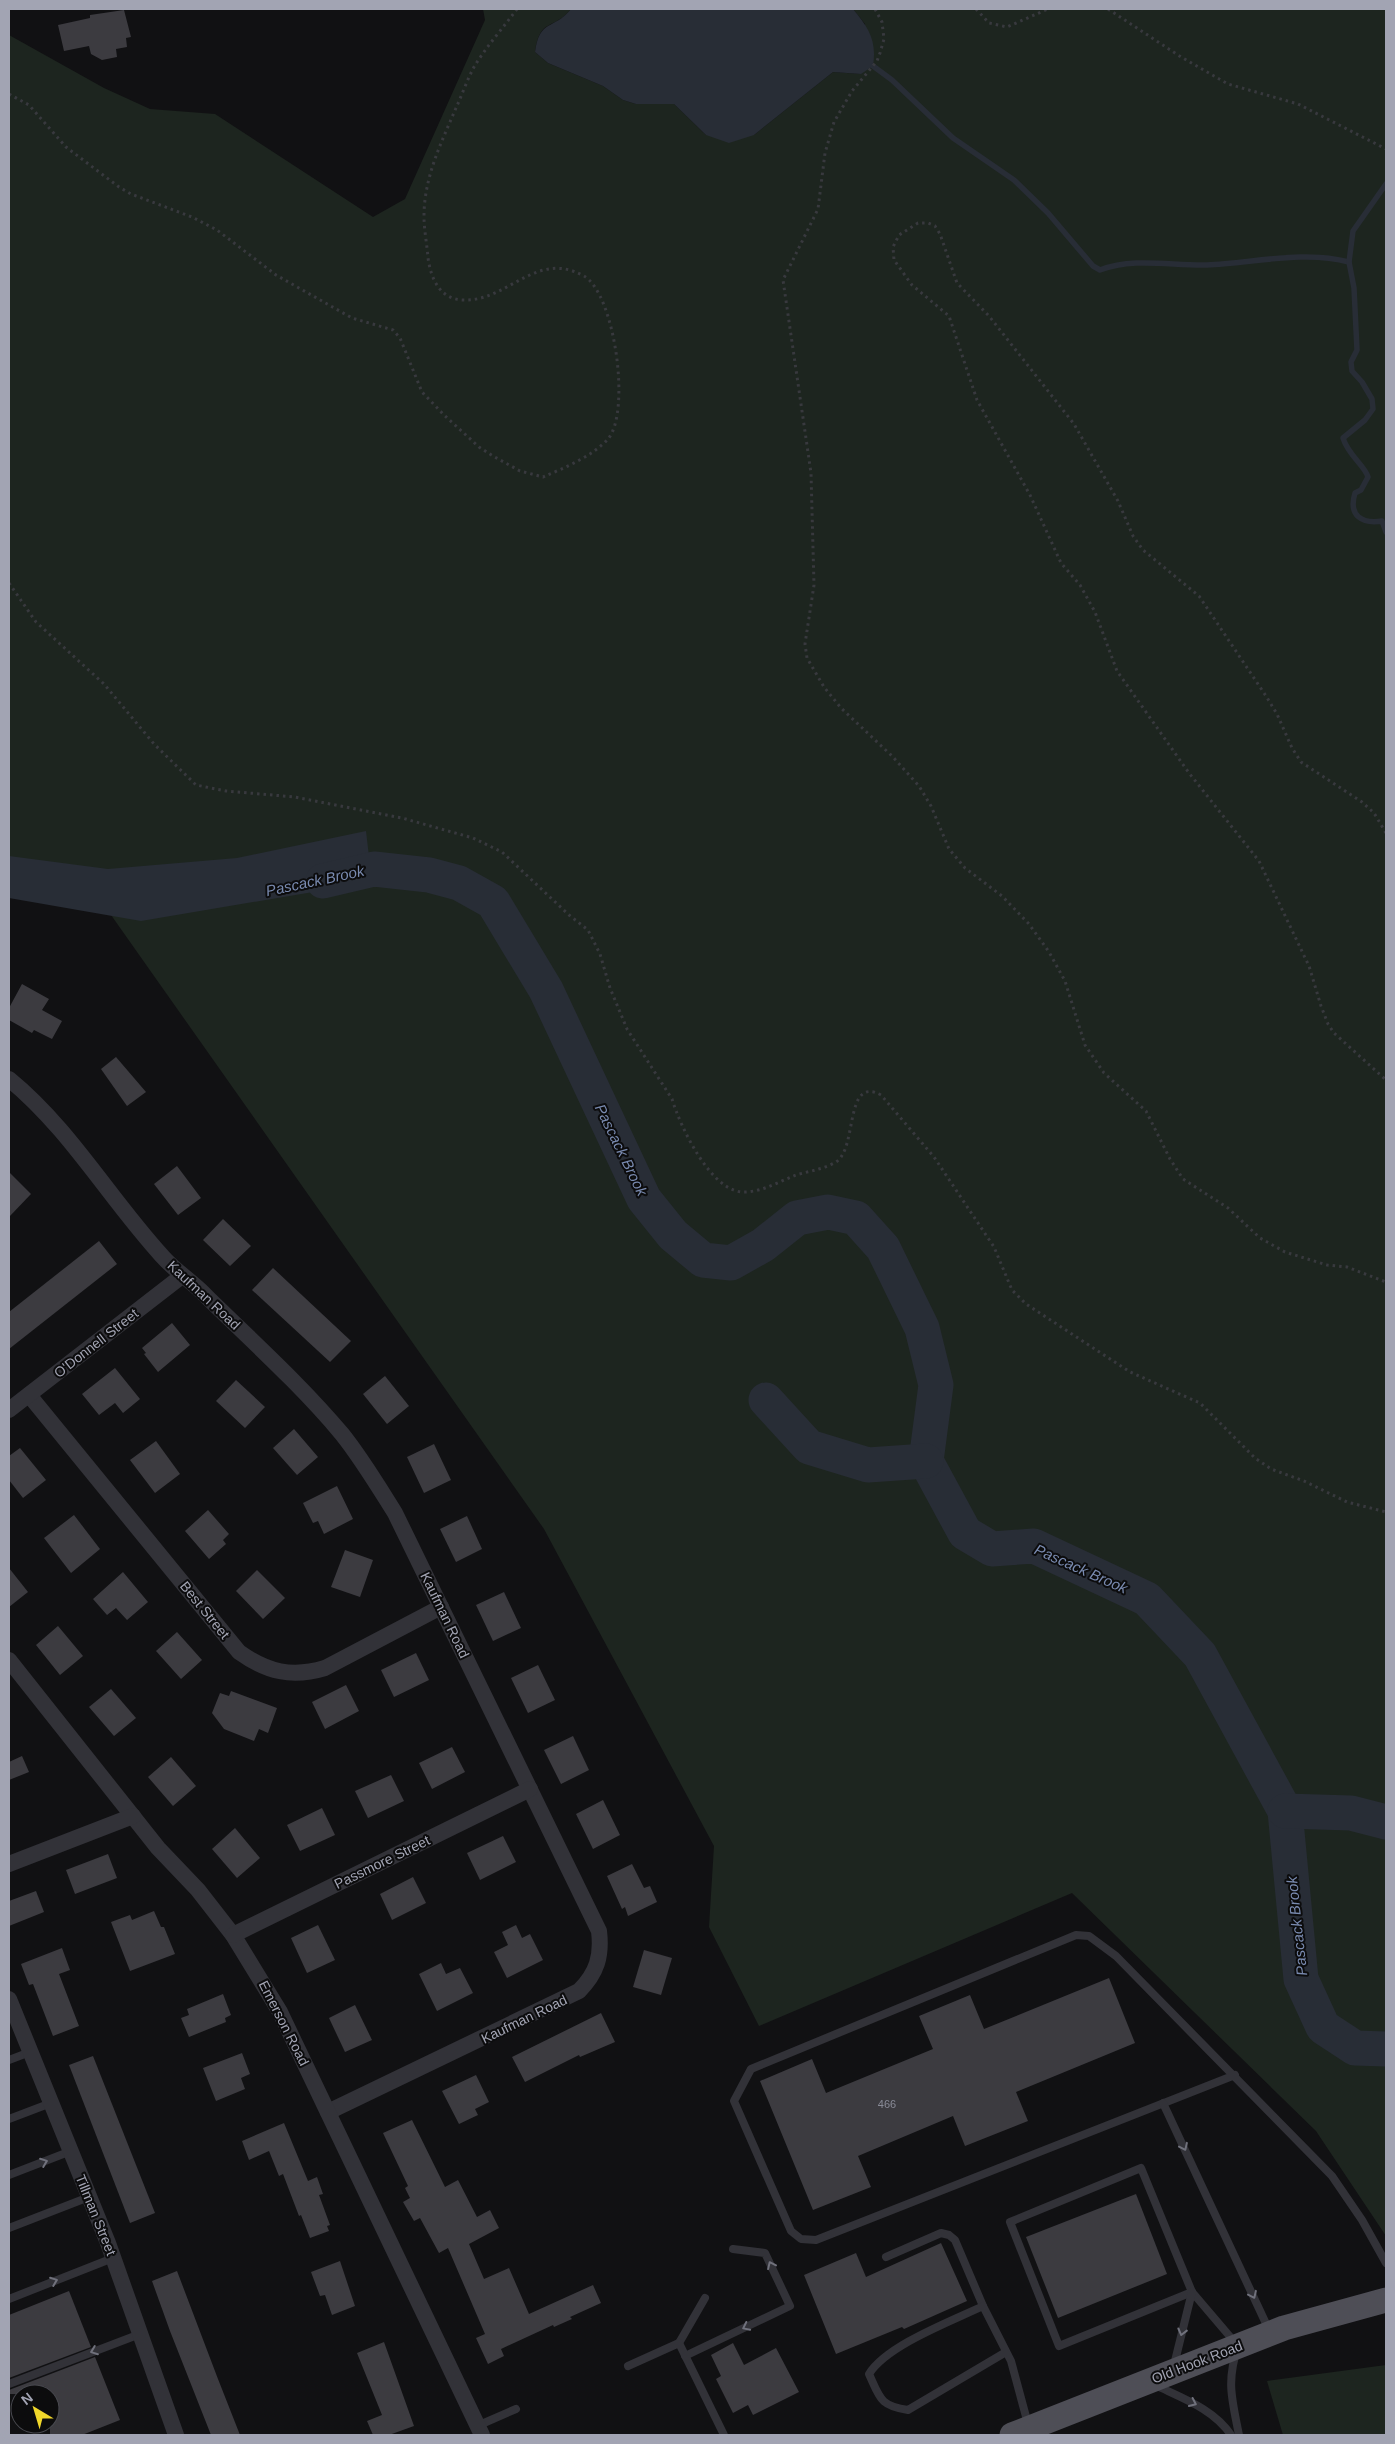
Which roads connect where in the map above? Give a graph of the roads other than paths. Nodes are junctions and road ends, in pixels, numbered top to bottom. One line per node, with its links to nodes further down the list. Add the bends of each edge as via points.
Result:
1 (9, 1079): 2 (street, Kaufman Road, via 57,1124 162,1256)
2 (182, 1276): 3 (street, O'Donnell Street); 5 (street, Kaufman Road, via 314,1402 343,1436 370,1472 394,1513)
3 (29, 1395): 4 (street, O'Donnell Street); 5 (street, Best Street, via 239,1652 255,1663 290,1674 317,1670)
4 (9, 1410)
5 (440, 1607): 7 (street, Kaufman Road)
6 (9, 1660): 8 (street, Emerson Road)
7 (530, 1790): 10 (street, Passmore Street); 17 (street, Kaufman Road, via 599,1931 601,1948 597,1967 589,1980 564,2000)
8 (133, 1816): 9 (street); 10 (street, Emerson Road)
9 (9, 1864)
10 (233, 1935): 17 (street, Emerson Road, via 280,2012)
11 (9, 1998): 12 (street, Tillman Street)
12 (30, 2052): 13 (lane); 15 (street, Tillman Street)
13 (9, 2060)
14 (1235, 2075): 16 (lane); 16 (lane, via 1116,1956 1089,1936 1076,1935 751,2069 734,2101 792,2231 801,2239 816,2240); 26 (lane, via 1332,2176)
15 (51, 2103): 18 (lane); 19 (street, Tillman Street)
16 (1164, 2103): 33 (lane, one-way to 33)
17 (328, 2112): 43 (street, Emerson Road)
18 (9, 2119)
19 (70, 2151): 20 (lane, one-way to 19); 21 (street, Tillman Street)
20 (9, 2175)
21 (89, 2198): 22 (lane); 25 (street, Tillman Street)
22 (9, 2228)
23 (733, 2249): 37 (lane, via 765,2254 790,2306)
24 (886, 2257): 31 (lane, via 940,2233 949,2235 955,2240)
25 (113, 2258): 29 (lane, one-way to 25); 32 (street, Tillman Street)
26 (1386, 2263)
27 (1192, 2292): 27 (lane, via 1141,2168 1010,2222 1059,2346); 35 (lane); 39 (lane, one-way to 39)
28 (705, 2298): 34 (lane)
29 (9, 2299)
30 (1386, 2300): 33 (main road, Old Hook Road)
31 (984, 2306): 36 (lane); 36 (lane, via 896,2349 875,2364 869,2374 882,2402 908,2410)
32 (140, 2334): 41 (lane, one-way to 41); 45 (street, Tillman Street)
33 (1271, 2334): 35 (main road, Old Hook Road)
34 (679, 2343): 37 (lane); 38 (lane)
35 (1238, 2346): 39 (main road, Old Hook Road); 48 (lane, via 1229,2383)
36 (1006, 2352): 44 (lane, via 1011,2361)
37 (685, 2356): 46 (lane)
38 (628, 2366)
39 (1172, 2372): 40 (main road, Old Hook Road)
40 (1149, 2381): 44 (main road, Old Hook Road); 47 (lane, one-way to 47, via 1200,2406)
41 (9, 2384)
42 (516, 2409): 43 (lane)
43 (479, 2431)
44 (1021, 2432)
45 (176, 2435)
46 (724, 2435)
47 (1231, 2435)
48 (1239, 2435)

